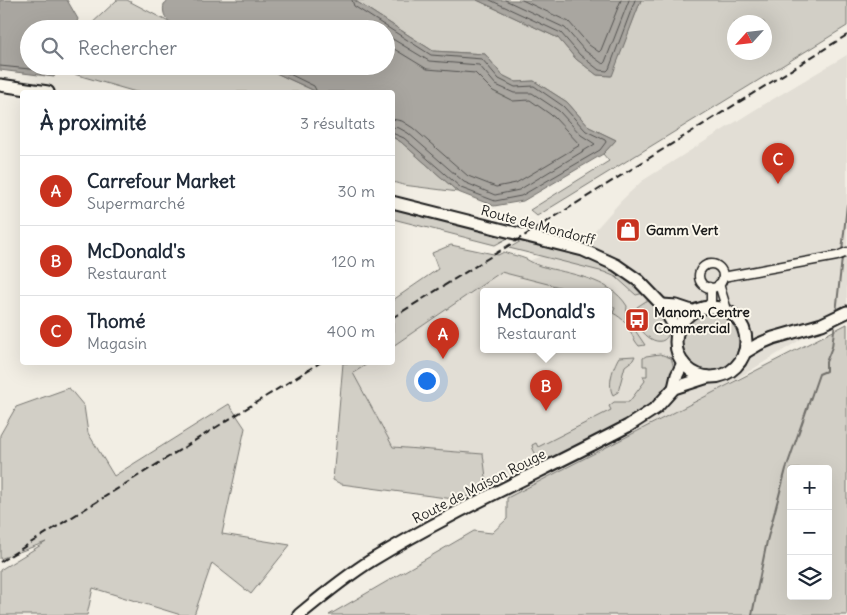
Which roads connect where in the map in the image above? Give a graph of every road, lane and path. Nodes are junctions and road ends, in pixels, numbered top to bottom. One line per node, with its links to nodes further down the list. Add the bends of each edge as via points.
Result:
1 (0, 85): 2 (main road)
2 (34, 90)
3 (395, 203): 7 (main road, Route de Mondorff, via 582,250 624,270)
4 (847, 252): 5 (street)
5 (721, 280): 6 (street); 6 (street, via 722,270 718,266 705,265 700,271 700,278); 9 (street)
6 (709, 287): 8 (street, via 712,296)
7 (662, 305): 10 (main road); 12 (main road, Route de Mondorff)
8 (706, 307): 9 (main road); 10 (main road)
9 (727, 310): 13 (main road, via 739,320)
10 (692, 312): 12 (main road)
11 (847, 312): 14 (main road, via 822,324)
12 (677, 331): 16 (main road, via 676,347)
13 (745, 333): 14 (main road); 15 (main road)
14 (773, 338): 15 (main road)
15 (744, 354): 17 (main road, via 730,372)
16 (683, 363): 17 (main road, via 698,375); 18 (main road)
17 (708, 377): 18 (main road)
18 (674, 388): 19 (main road, Route de Maison Rouge, via 656,408 628,426 443,520 371,561)
19 (299, 615)

